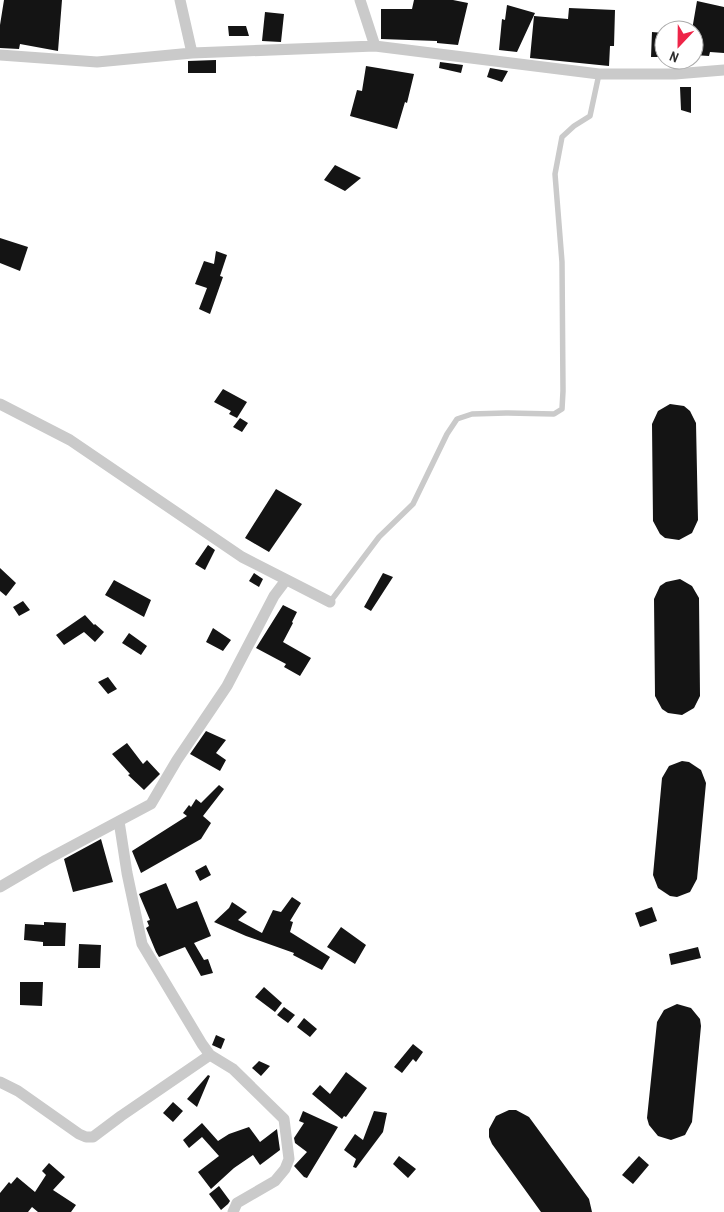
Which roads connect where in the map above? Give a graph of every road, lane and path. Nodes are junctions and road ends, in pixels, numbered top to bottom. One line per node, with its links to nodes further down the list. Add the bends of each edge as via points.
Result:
1 (180, 0): 4 (street)
2 (360, 0): 3 (street)
3 (375, 46): 4 (street); 7 (street)
4 (192, 53): 5 (street, via 97,62)
5 (0, 55)
6 (724, 70): 7 (street)
7 (599, 74): 10 (lane, via 590,116 562,137 555,174 562,262 562,409 554,414 472,414 458,419 447,434 413,504 378,537)
8 (0, 404): 9 (street, via 70,440 242,557)
9 (286, 580): 10 (street); 11 (street, via 274,596 227,686 151,804)
10 (330, 602)
11 (119, 822): 12 (street); 13 (street, via 142,944)
12 (0, 887)
13 (210, 1055): 14 (street, via 93,1138 79,1134); 15 (street, via 233,1069 284,1119 289,1159 285,1169 275,1181 237,1203)
14 (0, 1082)
15 (233, 1212)

